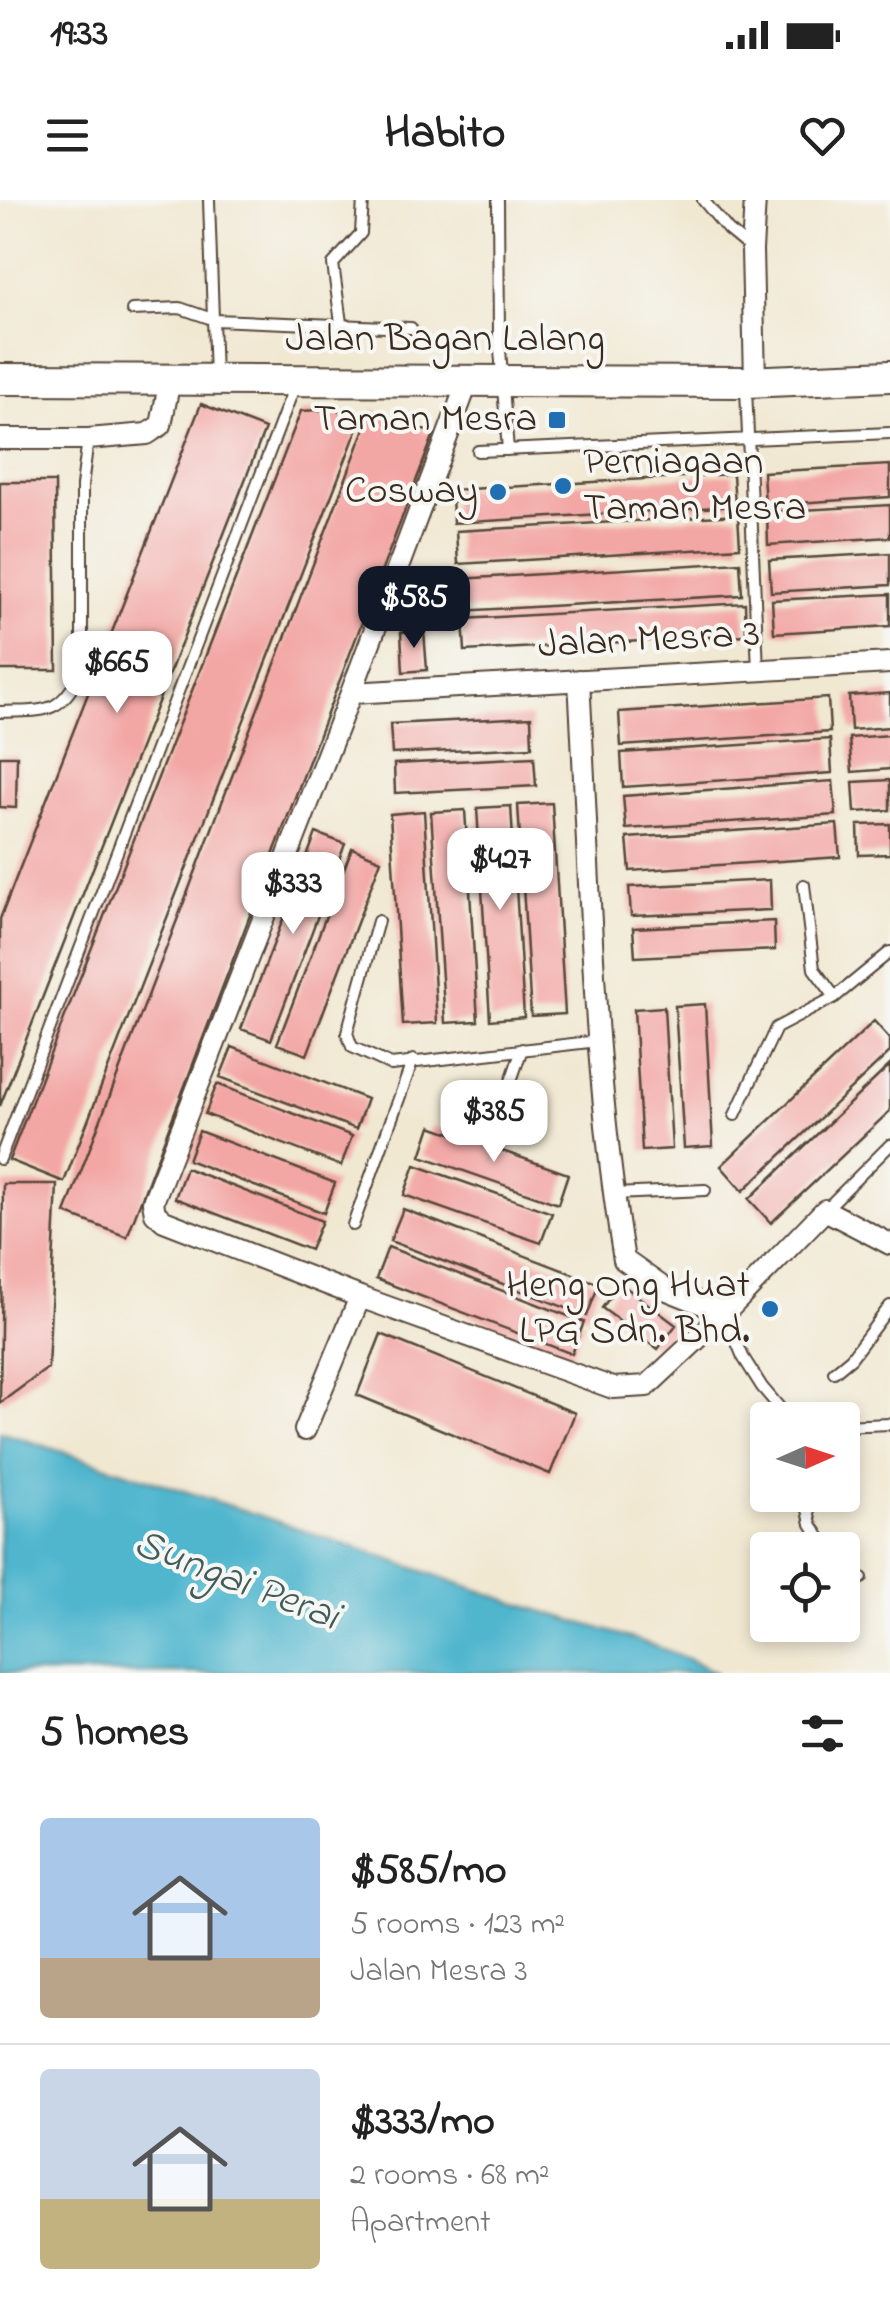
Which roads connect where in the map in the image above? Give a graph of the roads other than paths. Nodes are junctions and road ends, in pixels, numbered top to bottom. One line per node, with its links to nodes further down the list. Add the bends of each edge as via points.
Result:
1 (208, 200): 8 (lane)
2 (363, 200): 9 (lane, via 361,233 333,264)
3 (498, 200): 17 (lane)
4 (703, 200): 6 (lane)
5 (755, 200): 6 (street)
6 (752, 250): 18 (street)
7 (132, 310): 8 (lane, via 180,308)
8 (215, 320): 9 (lane); 12 (lane)
9 (341, 323): 10 (lane)
10 (411, 328)
11 (890, 376): 18 (main road, Jalan Bagan Lalang)
12 (215, 379): 13 (main road, Jalan Bagan Lalang); 15 (main road, Jalan Bagan Lalang)
13 (297, 379): 16 (main road, Jalan Bagan Lalang); 40 (lane)
14 (0, 380): 15 (main road, Jalan Bagan Lalang)
15 (170, 380): 20 (street, via 161,425 147,434)
16 (468, 381): 17 (main road, Jalan Bagan Lalang); 28 (street)
17 (504, 381): 18 (main road, Jalan Bagan Lalang); 23 (lane)
18 (751, 381): 22 (lane)
19 (890, 432): 22 (lane)
20 (88, 439): 21 (street); 29 (lane, via 82,670 55,709)
21 (0, 440)
22 (748, 440): 23 (lane); 26 (lane)
23 (508, 450): 24 (lane)
24 (478, 451)
25 (890, 663): 26 (street, Jalan Mesra 3)
26 (758, 670): 27 (street, Jalan Mesra 3)
27 (578, 680): 28 (street, Jalan Mesra 3); 34 (street)
28 (352, 693): 46 (street, via 153,1202 164,1221)
29 (0, 712)
30 (804, 885): 33 (lane, via 814,969)
31 (378, 921): 36 (lane, via 348,1033 352,1046 390,1064)
32 (890, 952): 33 (lane)
33 (835, 996): 38 (lane, via 776,1028)
34 (599, 1041): 35 (lane); 42 (street)
35 (522, 1049): 36 (lane); 37 (lane)
36 (413, 1060): 44 (lane)
37 (499, 1116)
38 (735, 1116)
39 (890, 1145): 43 (lane)
40 (0, 1159)
41 (705, 1190): 42 (lane)
42 (613, 1194): 48 (street, via 624,1260 665,1289)
43 (825, 1210): 45 (street); 48 (street)
44 (352, 1226)
45 (890, 1244)
46 (360, 1297): 48 (street, via 613,1388 647,1386); 53 (street)
47 (890, 1306): 49 (lane)
48 (725, 1313): 50 (lane)
49 (834, 1372)
50 (774, 1402)
51 (890, 1424): 52 (lane)
52 (860, 1425)
53 (305, 1430)

